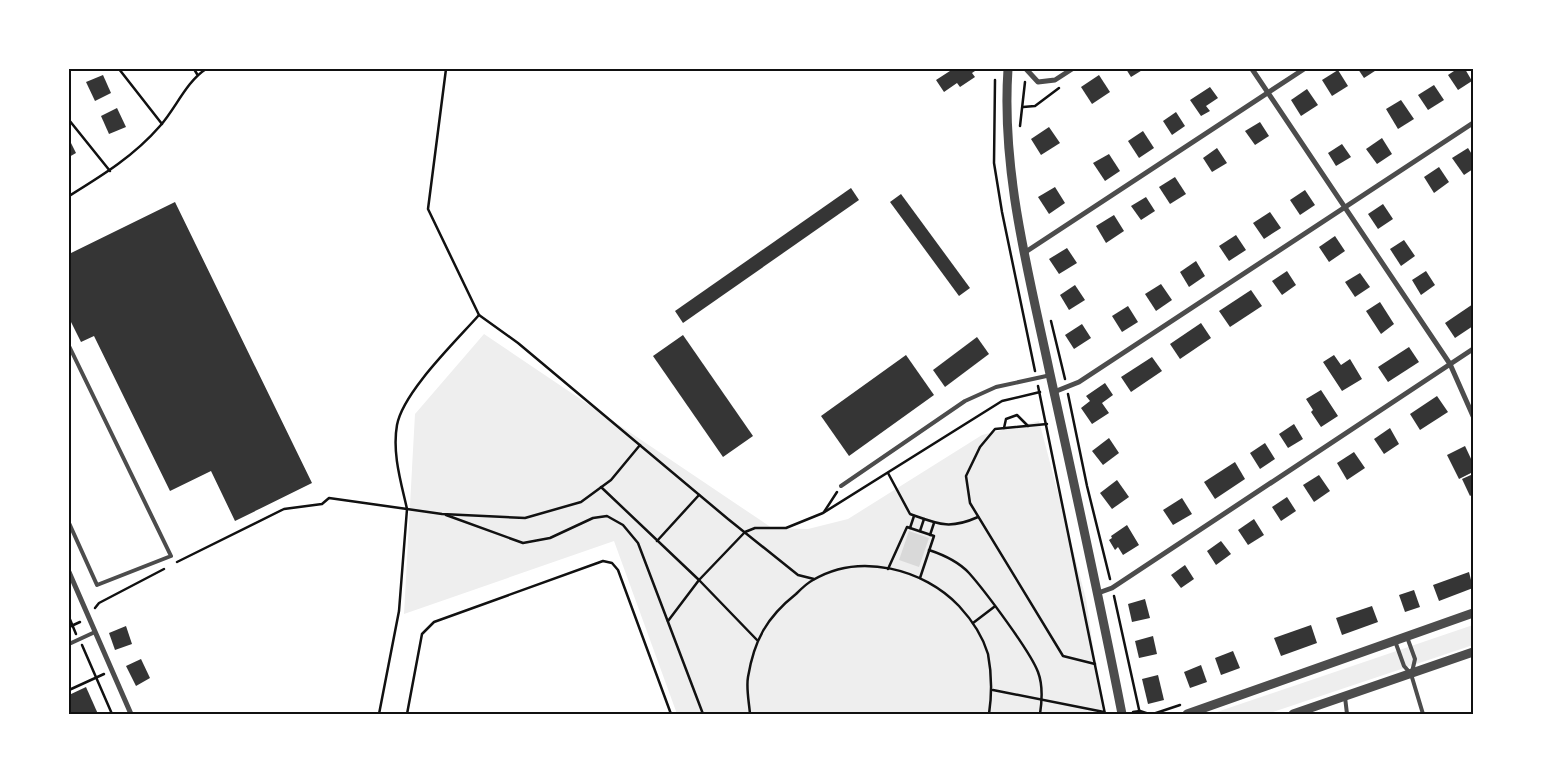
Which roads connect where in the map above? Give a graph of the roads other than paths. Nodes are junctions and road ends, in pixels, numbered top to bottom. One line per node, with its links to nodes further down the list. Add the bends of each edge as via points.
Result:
1 (1008, 69): 9 (street, via 1005,106)
2 (1026, 69): 3 (street, via 1038,82 1055,80)
3 (1072, 69)
4 (1252, 69): 6 (street)
5 (1304, 69): 6 (street)
6 (1268, 92): 8 (street); 9 (street)
7 (1473, 123): 8 (street)
8 (1345, 208): 12 (street); 14 (street, via 1079,382)
9 (1023, 253): 13 (street)
10 (69, 346): 17 (lane, via 171,556 98,585)
11 (1473, 349): 12 (street)
12 (1450, 364): 15 (street); 19 (street, via 1112,588)
13 (1051, 375): 14 (street); 16 (lane, via 996,387 965,401)
14 (1054, 392): 19 (street)
15 (1473, 416)
16 (841, 486)
17 (69, 523)
18 (69, 572): 21 (street)
19 (1098, 593): 29 (street)
20 (1473, 614): 22 (street)
21 (95, 632): 24 (lane); 28 (street)
22 (1407, 637): 23 (street); 26 (lane, via 1415,659)
23 (1395, 641): 26 (lane, via 1404,666); 30 (street)
24 (69, 644)
25 (1473, 652): 26 (street)
26 (1411, 674): 27 (street); 33 (lane)
27 (1345, 697): 31 (street); 32 (lane)
28 (130, 714)
29 (1122, 714)
30 (1187, 714)
31 (1293, 714)
32 (1347, 714)
33 (1423, 714)

